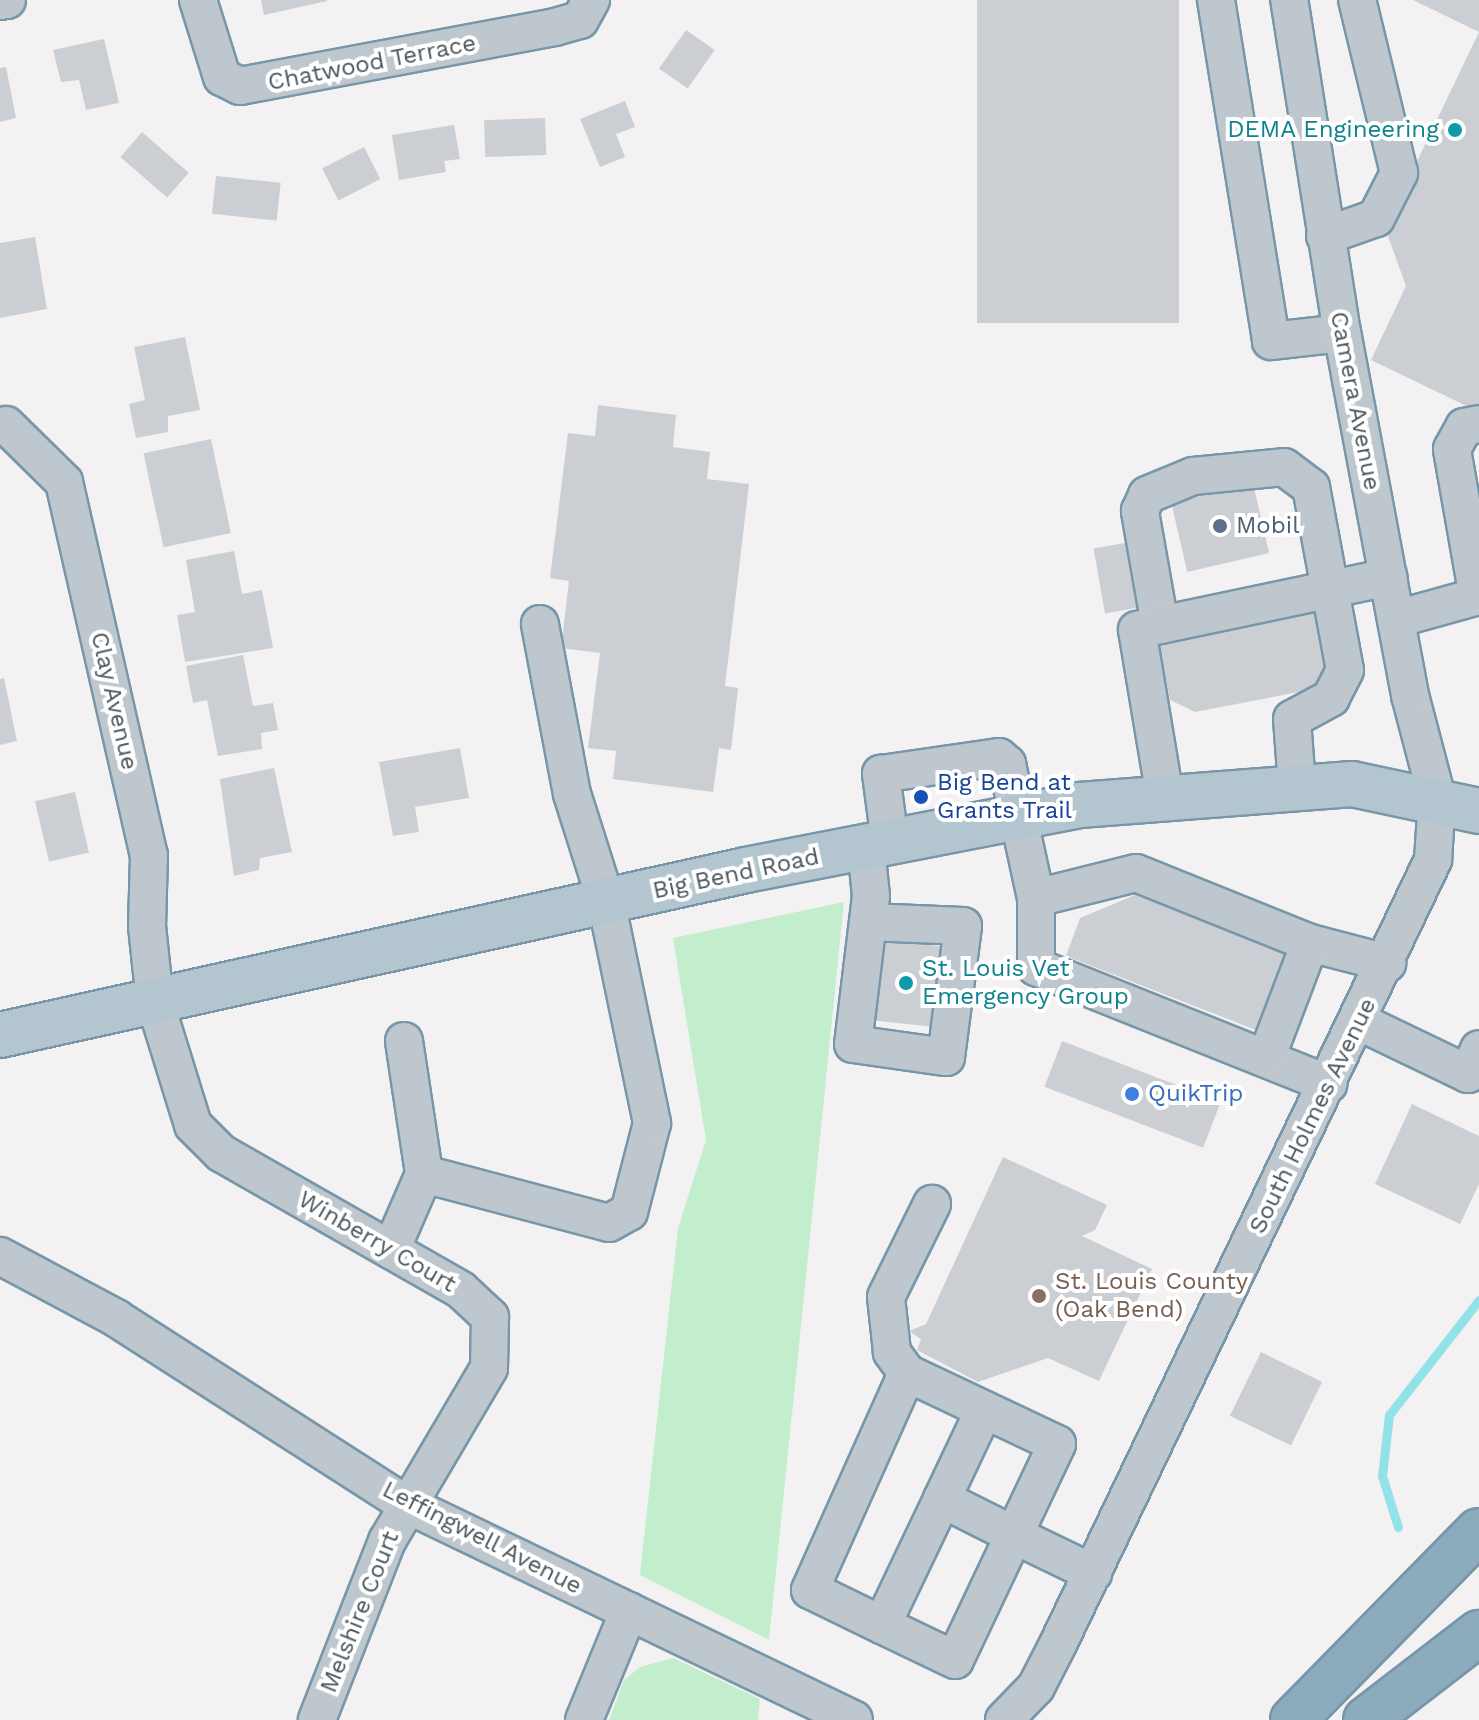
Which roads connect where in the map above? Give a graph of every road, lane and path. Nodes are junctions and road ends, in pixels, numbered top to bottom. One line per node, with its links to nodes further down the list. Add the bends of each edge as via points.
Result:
1 (7, 0): 7 (street)
2 (198, 0): 3 (street, Chatwood Terrace, via 222,77 240,86 555,27 580,20)
3 (591, 0)
4 (1216, 0): 9 (street, via 1271,341)
5 (1289, 0): 8 (street, Camera Avenue)
6 (1357, 0): 8 (street, via 1399,173 1376,218)
7 (0, 1)
8 (1325, 236): 9 (street, Camera Avenue)
9 (1342, 333): 12 (street, Camera Avenue)
10 (1479, 424): 14 (street, via 1456,435 1452,449)
11 (6, 425): 29 (street, Clay Avenue, via 64,482 149,855 147,926)
12 (1388, 577): 13 (street); 15 (street, Camera Avenue)
13 (1334, 588): 17 (street); 17 (street, via 1311,487 1284,467 1193,476 1147,495 1140,511); 18 (street, via 1345,670 1331,698 1292,719)
14 (1479, 596): 15 (street)
15 (1396, 619): 20 (street, Camera Avenue)
16 (540, 624): 25 (street, via 572,794)
17 (1160, 625): 19 (street, via 1137,630)
18 (1297, 785): 19 (main road, Big Bend Road); 20 (main road, Big Bend Road, via 1352,784)
19 (1165, 797): 22 (main road, Big Bend Road)
20 (1437, 798): 21 (main road, Big Bend Road); 28 (street, South Holmes Avenue, via 1433,860)
21 (1479, 811)
22 (1020, 816): 23 (main road, Big Bend Road); 23 (street, via 1007,764 999,757 887,771 879,779); 24 (street)
23 (878, 845): 25 (main road, Big Bend Road); 26 (street)
24 (1036, 898): 27 (street, via 1136,873); 34 (street, via 1036,967)
25 (606, 901): 29 (main road, Big Bend Road); 36 (street, via 652,1123 629,1212 609,1223)
26 (868, 922)
27 (1310, 943): 28 (street); 34 (street)
28 (1387, 963): 30 (street, South Holmes Avenue)
29 (155, 1002): 31 (main road, Big Bend Road); 38 (street, Winberry Court, via 193,1125 206,1143)
30 (1360, 1022): 33 (street, via 1468,1074); 35 (street, South Holmes Avenue)
31 (0, 1035)
32 (404, 1041): 36 (street)
33 (1479, 1049)
34 (1267, 1056): 35 (street)
35 (1329, 1084): 46 (street, South Holmes Avenue)
36 (424, 1174): 38 (street)
37 (932, 1204): 40 (street, via 886,1297 892,1352)
38 (391, 1250): 43 (street, Winberry Court, via 479,1304 494,1333 489,1368)
39 (0, 1256): 43 (street, Leffingwell Avenue, via 116,1318)
40 (907, 1373): 41 (street); 48 (street, via 810,1590)
41 (984, 1410): 42 (street); 45 (street, via 1057,1444)
42 (942, 1499): 45 (street); 48 (street)
43 (406, 1504): 47 (street, Leffingwell Avenue); 50 (street, Melshire Court)
44 (1479, 1531): 54 (highway)
45 (1014, 1535): 46 (street); 48 (street, via 955,1660)
46 (1093, 1573): 53 (street, South Holmes Avenue, via 1036,1687)
47 (629, 1611): 51 (street); 52 (street, Leffingwell Avenue)
48 (882, 1625)
49 (1479, 1633): 55 (highway)
50 (317, 1720)
51 (584, 1720)
52 (854, 1720)
53 (1004, 1720)
54 (1293, 1720)
55 (1366, 1720)

